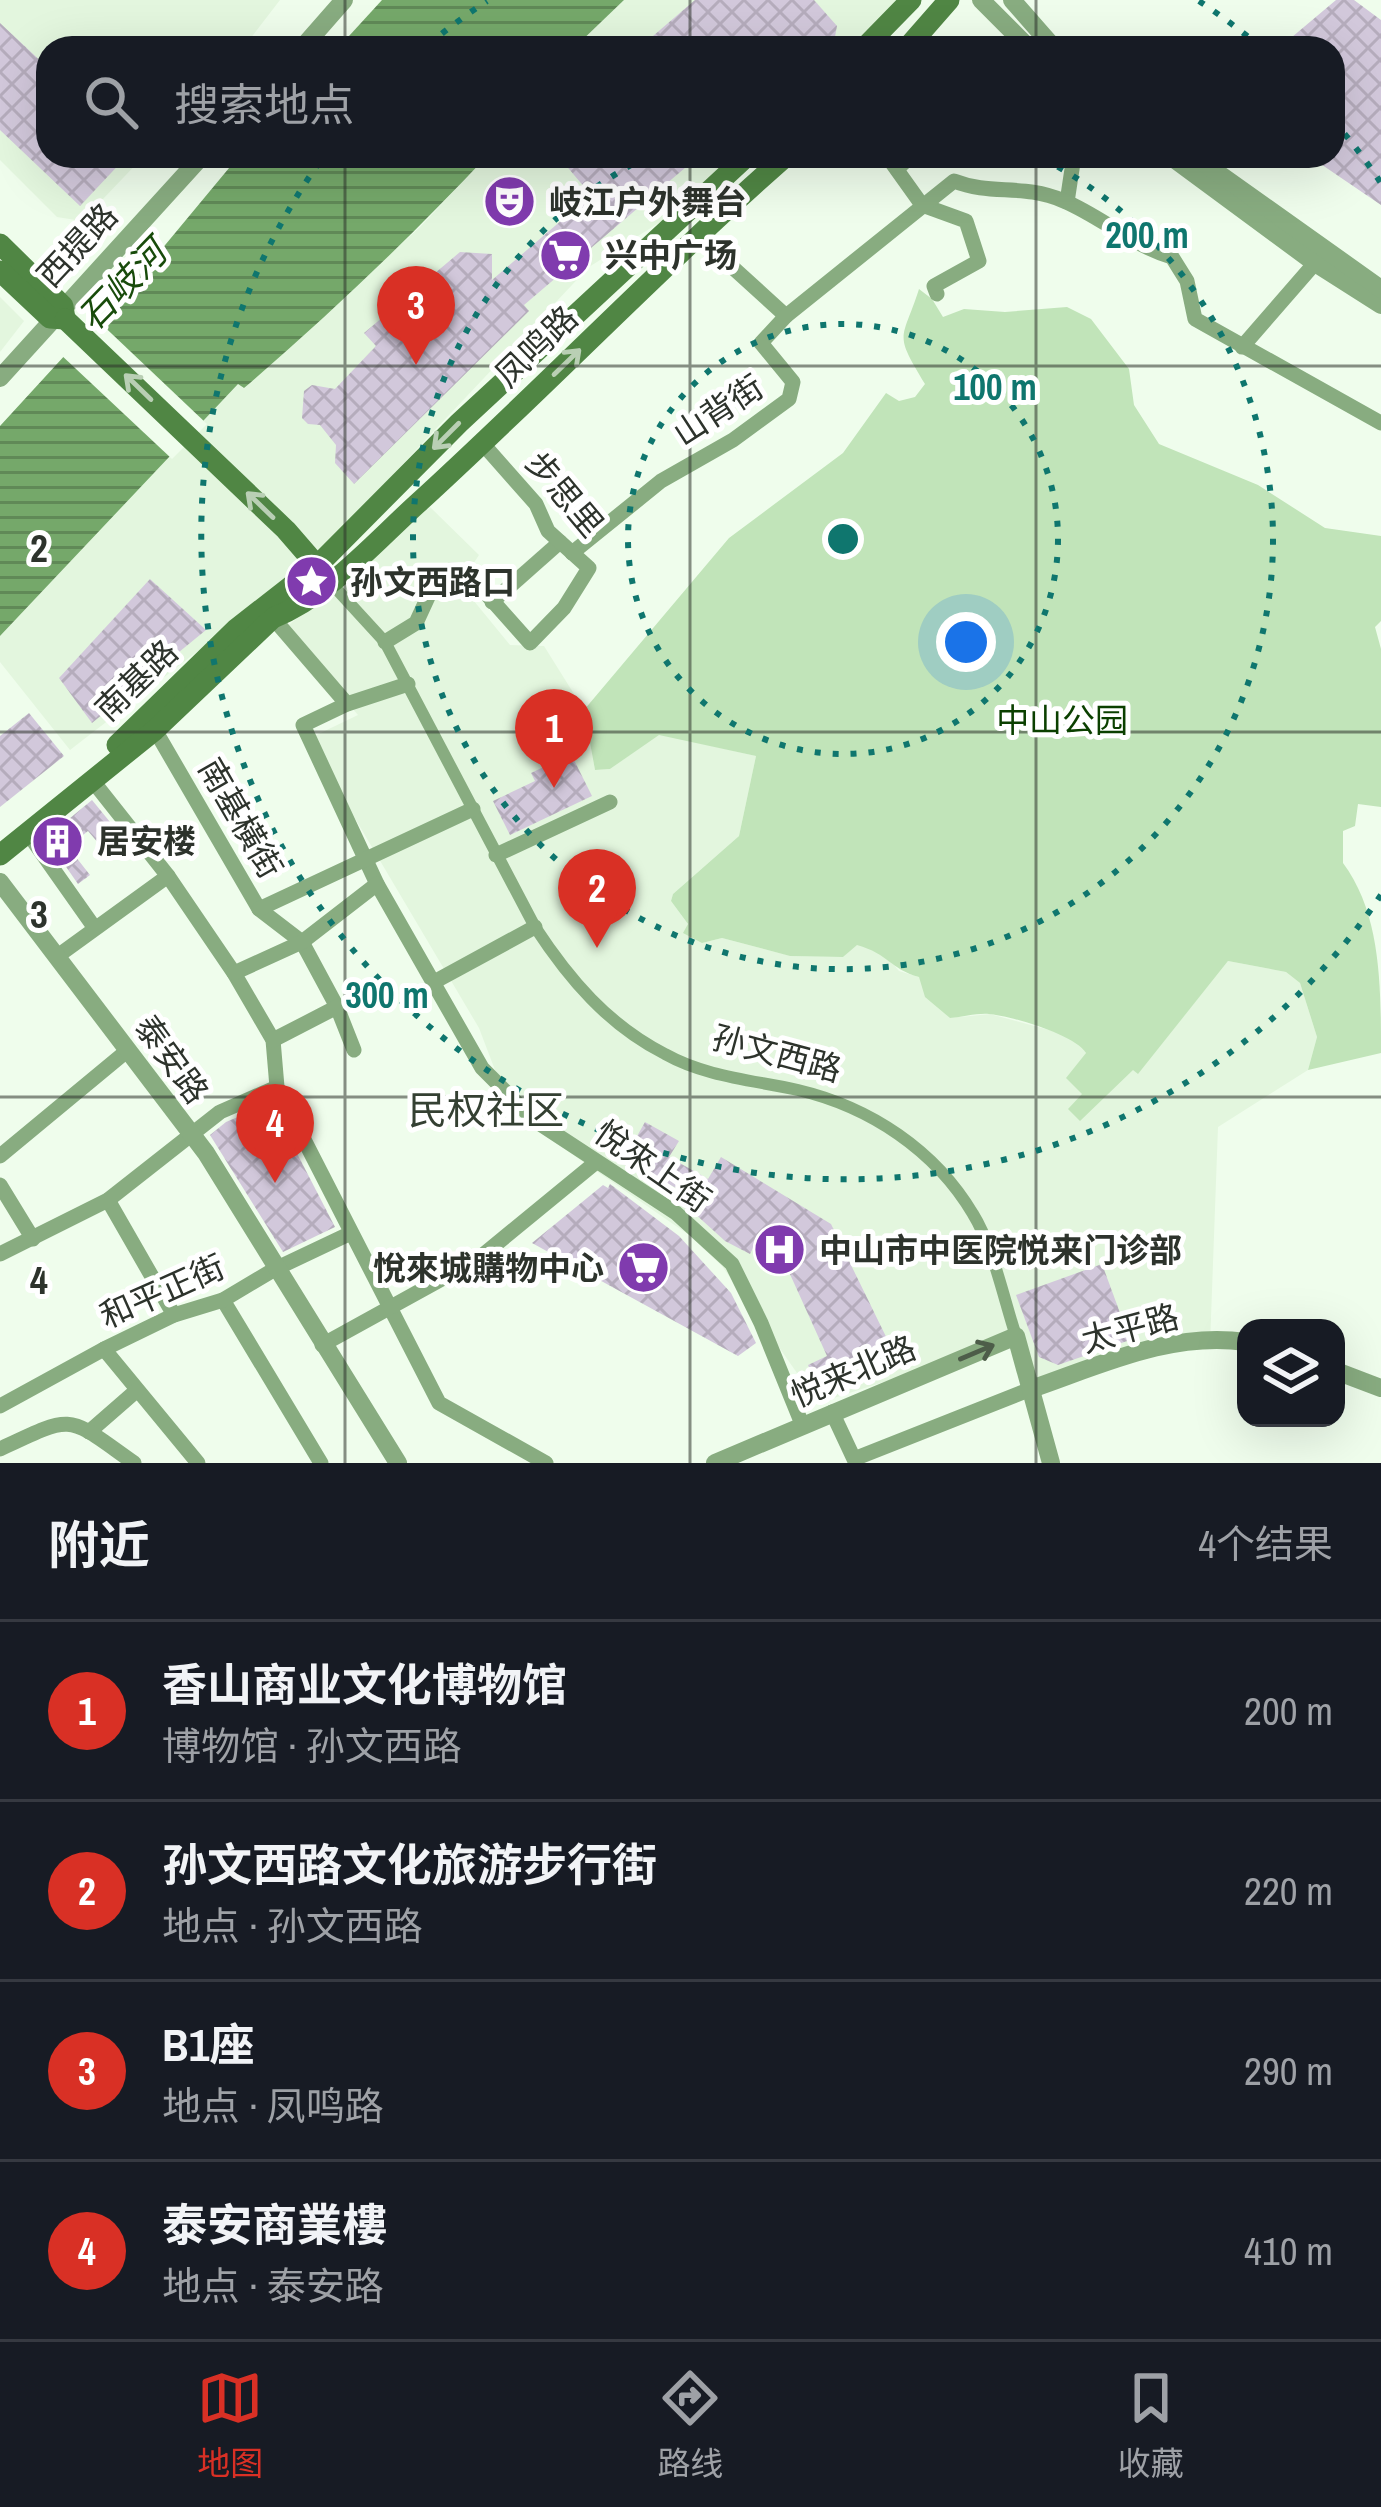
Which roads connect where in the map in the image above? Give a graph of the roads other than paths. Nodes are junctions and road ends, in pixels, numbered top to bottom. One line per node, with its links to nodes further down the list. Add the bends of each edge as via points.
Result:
1 (344, 0): 7 (street)
2 (892, 0): 8 (main road)
3 (911, 0): 9 (main road)
4 (949, 0): 10 (main road)
5 (981, 0): 11 (street)
6 (1012, 0): 12 (street)
7 (312, 36)
8 (872, 36)
9 (875, 36)
10 (918, 36)
11 (1017, 36)
12 (1044, 36)
13 (192, 168): 30 (street, 西提路)
14 (733, 168): 36 (main road, 凤鸣路, one-way to 36, via 475,407)
15 (772, 168): 22 (main road, 凤鸣路)
16 (896, 168): 21 (street)
17 (1072, 168): 20 (street)
18 (1186, 168): 24 (street)
19 (1211, 168): 26 (street)
20 (1067, 202): 21 (street, via 1026,188 954,181); 31 (street, via 1143,249 1172,257 1195,320)
21 (922, 205): 27 (street, via 966,221 978,251 979,261 934,286); 29 (street)
22 (697, 235): 29 (street); 34 (main road, 凤鸣路, one-way to 22)
23 (0, 244): 30 (main road)
24 (1315, 263): 28 (street); 31 (street)
25 (0, 272): 30 (main road)
26 (1381, 289)
27 (938, 294)
28 (1381, 305)
29 (785, 316): 35 (street, 山背街, via 761,343 793,382 789,399)
30 (63, 318): 32 (street, 西提路); 36 (main road, 孙文西路, one-way to 30)
31 (1243, 347): 33 (street)
32 (0, 378)
33 (1381, 423)
34 (483, 444): 35 (street, 步思里); 36 (main road, 凤鸣路)
35 (566, 548): 37 (street); 37 (street, 步思里, via 589,568 530,643)
36 (324, 573): 38 (main road, 南基路, via 292,610); 39 (street, 孙文西路); 47 (main road, 南基路, via 236,629)
37 (493, 602): 39 (street, 步思里, via 466,571 451,570 416,622)
38 (273, 618): 41 (street); 42 (main road, 南基路)
39 (385, 642): 40 (street, 孙文西路)
40 (408, 684): 41 (street); 45 (street, 孙文西路)
41 (347, 704): 50 (street, 悅來上街, via 303,725)
42 (155, 730): 43 (main road, 南基路); 54 (street, 南基橫街)
43 (92, 780): 46 (main road, 南基路); 51 (street)
44 (610, 802): 48 (street)
45 (473, 809): 48 (street, 孙文西路); 50 (street)
46 (27, 832): 49 (main road, 南基路); 55 (street)
47 (0, 844)
48 (496, 854): 56 (street, 孙文西路)
49 (0, 855)
50 (365, 859): 53 (street, 悅來上街); 54 (street)
51 (168, 876): 55 (street); 59 (street)
52 (0, 883): 58 (street, 泰安路)
53 (377, 884): 57 (street); 60 (street, 悅來上街)
54 (259, 909): 57 (street, 南基橫街)
55 (94, 927): 58 (street)
56 (535, 927): 60 (street); 78 (street, 孙文西路, via 601,1012 666,1055 873,1116 932,1161 975,1216)
57 (302, 942): 59 (street); 61 (street, 南基橫街)
58 (59, 955): 63 (street, 泰安路)
59 (234, 973): 62 (street)
60 (434, 982): 68 (street, 悅來上街, via 482,1068 534,1120)
61 (337, 1007): 62 (street); 64 (street, 南基橫街)
62 (273, 1040): 65 (street)
63 (128, 1050): 66 (street, 泰安路); 67 (street)
64 (354, 1050)
65 (278, 1087): 66 (street, via 220,1112); 71 (street)
66 (191, 1135): 70 (street); 74 (street, 泰安路)
67 (0, 1156)
68 (596, 1163): 76 (street, via 478,1259); 88 (street, 悅來上街, via 676,1213 732,1264)
69 (1, 1189): 72 (street)
70 (108, 1200): 72 (street); 77 (street)
71 (351, 1233): 74 (street, 和平正街); 76 (street)
72 (33, 1239): 73 (street)
73 (0, 1254)
74 (275, 1270): 75 (street, 和平正街); 80 (street, 泰安路)
75 (223, 1300): 77 (street, 和平正街); 93 (street)
76 (392, 1308): 80 (street); 95 (street, via 440,1403)
77 (173, 1315): 81 (street, 和平正街)
78 (1016, 1336): 84 (street); 87 (street, 悦来北路, one-way to 78)
79 (1237, 1341): 84 (street, 太平路, via 1168,1342)
80 (322, 1345): 94 (street, 泰安路)
81 (104, 1349): 85 (street); 86 (street, 和平正街)
82 (1345, 1374): 83 (street)
83 (1381, 1388)
84 (1031, 1389): 87 (street, via 854,1459); 97 (street)
85 (136, 1391): 89 (street); 92 (street)
86 (0, 1406)
87 (832, 1412): 88 (street, 悦来北路)
88 (802, 1424): 96 (street, 悦来北路)
89 (89, 1432): 90 (street, via 78,1424 46,1425); 91 (street)
90 (0, 1449)
91 (134, 1463)
92 (198, 1463)
93 (321, 1463)
94 (398, 1463)
95 (546, 1463)
96 (715, 1463)
97 (1051, 1463)

